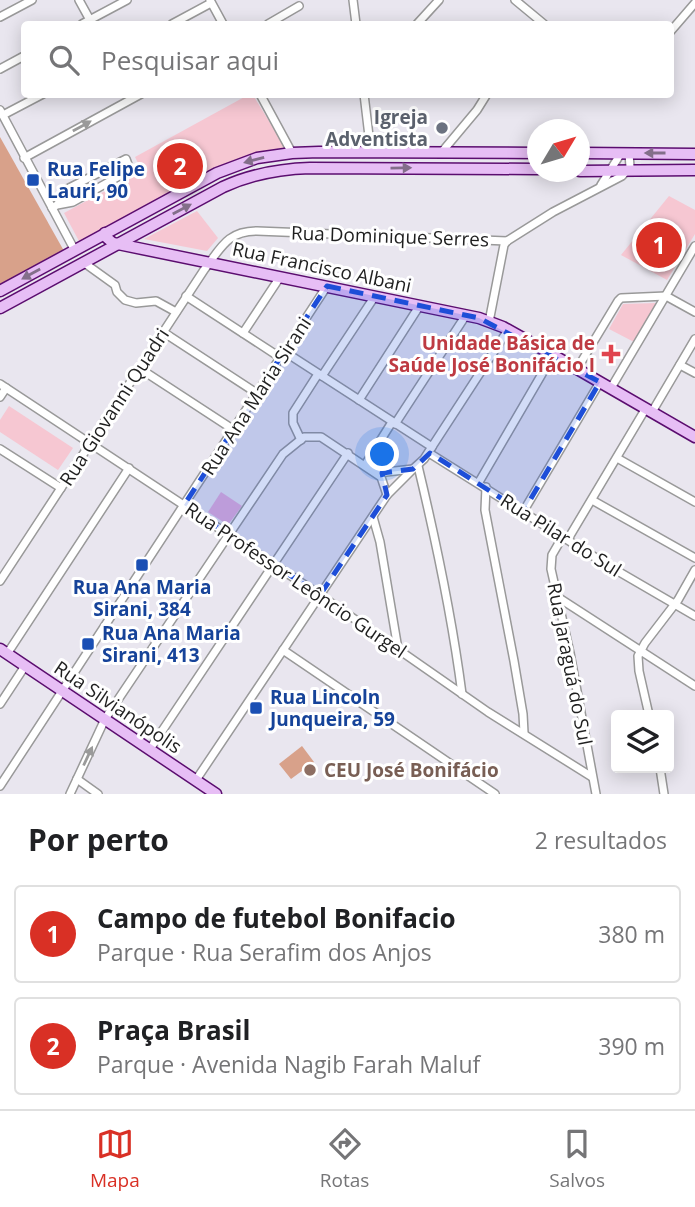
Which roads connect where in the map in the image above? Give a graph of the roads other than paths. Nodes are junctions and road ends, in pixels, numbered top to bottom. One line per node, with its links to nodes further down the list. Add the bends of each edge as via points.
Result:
1 (79, 0): 12 (street)
2 (127, 0): 10 (street)
3 (354, 0): 17 (street)
4 (439, 0): 18 (street)
5 (515, 0): 19 (street)
6 (28, 1): 11 (street)
7 (210, 2): 14 (street); 15 (street)
8 (695, 3): 20 (street)
9 (299, 6): 16 (street)
10 (100, 15): 12 (street); 13 (street)
11 (0, 17)
12 (90, 20)
13 (104, 21)
14 (177, 21)
15 (220, 21)
16 (273, 21)
17 (356, 21)
18 (420, 21)
19 (540, 21)
20 (674, 27)
21 (21, 58): 22 (street)
22 (0, 69)
23 (34, 98): 28 (street)
24 (129, 98): 36 (street, one-way to 24)
25 (262, 98): 29 (street)
26 (364, 98): 30 (street)
27 (482, 98): 31 (street)
28 (1, 113): 36 (street)
29 (292, 153): 30 (main road); 45 (main road, one-way to 45, via 257,158 217,173)
30 (370, 153): 31 (main road); 37 (main road, via 370,164)
31 (441, 153): 32 (main road)
32 (527, 153)
33 (590, 153): 34 (main road)
34 (625, 153): 35 (main road, one-way to 34); 39 (street); 40 (street, via 631,163)
35 (693, 153)
36 (24, 158): 44 (street)
37 (360, 168): 38 (main road, one-way to 38); 48 (main road, one-way to 37, via 245,178 293,168)
38 (527, 169)
39 (611, 170): 40 (main road); 42 (main road); 43 (street)
40 (628, 170): 41 (main road); 43 (street)
41 (695, 170)
42 (590, 171)
43 (598, 187): 47 (street)
44 (54, 206): 44 (street, via 73,202 128,171 125,158 69,188); 50 (street)
45 (106, 232): 48 (main road, via 110,242); 50 (main road)
46 (231, 236): 47 (street, Rua Dominique Serres, via 257,231); 51 (street, Rua Giovanni Quadri)
47 (507, 241): 64 (street)
48 (122, 243): 51 (main road, Rua Francisco Albani); 52 (main road)
49 (695, 246): 58 (street)
50 (70, 252): 52 (main road, via 79,255); 52 (main road, via 72,260); 55 (main road, one-way to 55)
51 (210, 262): 53 (main road, Rua Francisco Albani); 56 (street, Rua Giovanni Quadri)
52 (82, 263): 60 (main road); 61 (street, via 115,285 125,299 156,301)
53 (280, 276): 54 (main road, Rua Francisco Albani); 67 (street)
54 (327, 286): 57 (main road, Rua Francisco Albani); 69 (street, Rua Ana Maria Sirani)
55 (0, 290)
56 (187, 296): 61 (street, Rua Giovanni Quadri); 67 (street, Rua Pilar do Sul)
57 (375, 296): 59 (main road, Rua Francisco Albani); 75 (street)
58 (666, 296): 62 (street); 73 (street, via 629,296 618,301); 78 (street)
59 (421, 305): 63 (main road, Rua Francisco Albani); 81 (street)
60 (0, 308)
61 (176, 312): 66 (street, Rua Giovanni Quadri)
62 (695, 312)
63 (466, 315): 64 (main road, Rua Francisco Albani); 83 (street)
64 (489, 322): 65 (main road, Rua Francisco Albani)
65 (508, 330): 70 (main road, Rua Francisco Albani); 89 (street)
66 (163, 332): 72 (street, Rua Giovanni Quadri); 79 (street)
67 (243, 333): 69 (street, Rua Pilar do Sul)
68 (695, 339): 71 (street, Rua Jaraguá do Sul)
69 (283, 355): 75 (street, Rua Pilar do Sul); 79 (street, Rua Ana Maria Sirani)
70 (553, 355): 73 (main road, Rua Francisco Albani); 96 (street)
71 (680, 365): 74 (street); 82 (street, Rua Jaraguá do Sul)
72 (139, 368): 84 (street); 87 (street, Rua Giovanni Quadri)
73 (577, 369): 76 (main road, Rua Francisco Albani)
74 (695, 373)
75 (320, 375): 81 (street, Rua Pilar do Sul); 86 (street, via 293,413)
76 (600, 382): 78 (main road, Rua Francisco Albani); 102 (street)
77 (3, 386): 80 (street); 87 (street, Rua Professor Leôncio Gurgel)
78 (611, 388): 82 (main road, Rua Francisco Albani)
79 (258, 394): 84 (street, Rua Ana Maria Sirani)
80 (0, 397)
81 (359, 400): 83 (street, Rua Pilar do Sul)
82 (649, 410): 85 (main road, Rua Francisco Albani); 91 (street, Rua Jaraguá do Sul)
83 (394, 423): 89 (street, Rua Pilar do Sul); 92 (street)
84 (234, 430): 101 (street, Rua Ana Maria Sirani)
85 (695, 437)
86 (301, 440): 90 (street, via 321,437); 104 (street, via 283,454)
87 (90, 443): 94 (street, Rua Professor Leôncio Gurgel); 97 (street, Rua Giovanni Quadri)
88 (0, 449): 97 (street)
89 (431, 450): 93 (street); 96 (street, Rua Pilar do Sul)
90 (348, 453): 92 (street); 109 (street)
91 (617, 457): 99 (street, Rua Jaraguá do Sul); 100 (street)
92 (365, 465): 95 (street)
93 (415, 467): 95 (street); 98 (street); 123 (street, via 432,525)
94 (128, 468): 101 (street, Rua Professor Leôncio Gurgel); 119 (street)
95 (377, 473): 98 (street)
96 (482, 485): 102 (street, Rua Pilar do Sul); 127 (street)
97 (61, 488): 111 (street, Rua Giovanni Quadri)
98 (389, 494): 103 (street)
99 (592, 500): 106 (street, Rua Jaraguá do Sul); 108 (street)
100 (695, 502)
101 (184, 505): 104 (street, Rua Professor Leôncio Gurgel); 122 (street, Rua Ana Maria Sirani)
102 (523, 512): 106 (street, Rua Pilar do Sul)
103 (373, 517): 105 (street); 107 (street)
104 (229, 534): 109 (street, Rua Professor Leôncio Gurgel); 126 (street)
105 (360, 535): 107 (street, via 374,534); 112 (street)
106 (565, 537): 113 (street, Rua Jaraguá do Sul, via 550,560); 114 (street, Rua Pilar do Sul)
107 (380, 542): 116 (street)
108 (695, 558)
109 (274, 564): 112 (street, Rua Professor Leôncio Gurgel); 128 (street)
110 (695, 570): 114 (street)
111 (0, 581)
112 (320, 595): 116 (street, Rua Professor Leôncio Gurgel); 117 (street)
113 (559, 598): 118 (street); 131 (street, Rua Jaraguá do Sul)
114 (675, 603): 115 (street, Rua Pilar do Sul); 118 (street)
115 (695, 616)
116 (398, 649): 123 (street, Rua Professor Leôncio Gurgel)
117 (283, 650): 133 (street); 138 (street)
118 (641, 650): 121 (street); 125 (street, via 639,671)
119 (3, 652): 120 (main road, Rua Silvianópolis)
120 (25, 666): 122 (main road, Rua Silvianópolis); 124 (street)
121 (695, 686)
122 (63, 691): 126 (main road, Rua Silvianópolis); 130 (street, Rua Ana Maria Sirani)
123 (462, 694): 127 (street, Rua Professor Leôncio Gurgel)
124 (0, 704)
125 (648, 710)
126 (105, 719): 128 (main road, Rua Silvianópolis); 132 (street, one-way to 126)
127 (524, 733): 131 (street, Rua Professor Leôncio Gurgel)
128 (150, 749): 133 (main road, Rua Silvianópolis)
129 (661, 773): 140 (street)
130 (3, 775): 134 (street, Rua Ana Maria Sirani)
131 (592, 777): 139 (street, Rua Jaraguá do Sul)
132 (77, 779): 135 (street); 136 (street)
133 (196, 780): 137 (main road, Rua Silvianópolis)
134 (0, 786)
135 (70, 794)
136 (98, 794)
137 (216, 794)
138 (495, 794)
139 (596, 794)
140 (664, 794)

